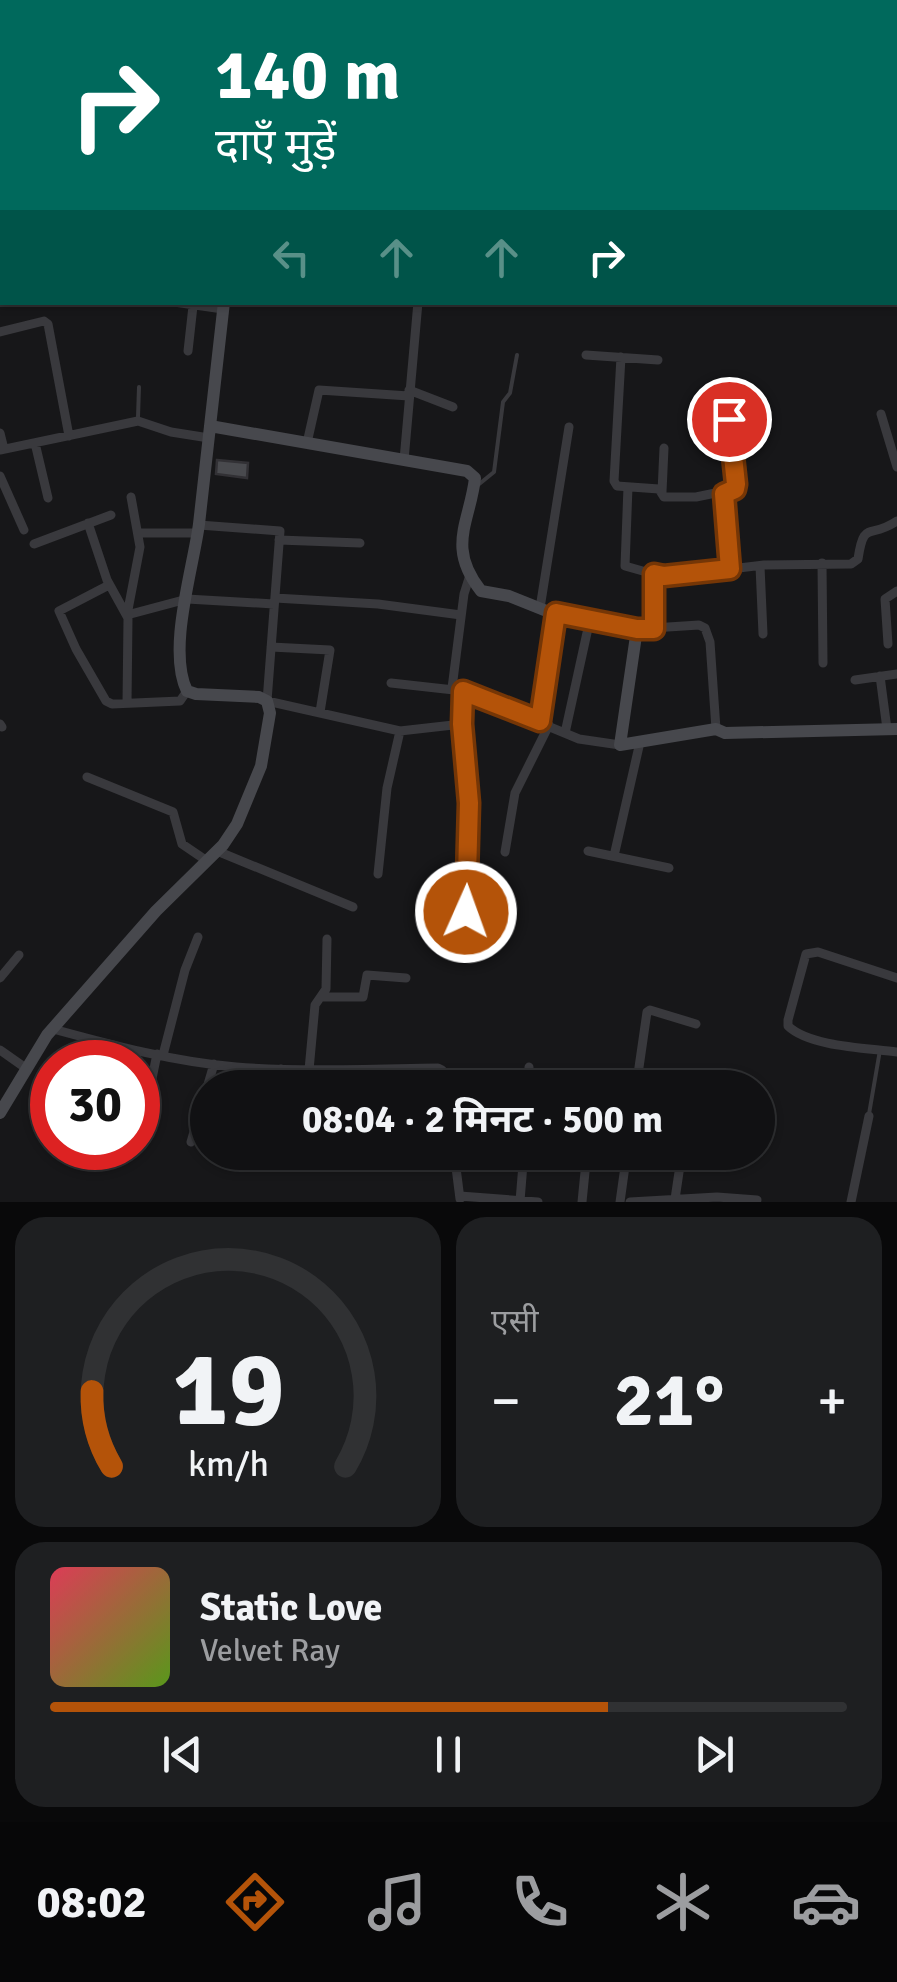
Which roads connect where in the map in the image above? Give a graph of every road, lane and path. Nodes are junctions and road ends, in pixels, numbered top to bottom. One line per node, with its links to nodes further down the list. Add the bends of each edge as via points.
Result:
1 (188, 305): 3 (street)
2 (418, 305): 13 (street)
3 (193, 306): 4 (street); 6 (street)
4 (224, 306): 19 (street)
5 (0, 332): 20 (street, via 48,324)
6 (188, 351)
7 (518, 355): 29 (lane, via 503,402 494,472)
8 (586, 355): 9 (street)
9 (622, 357): 10 (street); 28 (street, via 614,481)
10 (658, 360)
11 (725, 386): 31 (street, via 736,484)
12 (138, 387): 16 (lane)
13 (409, 393): 14 (street); 22 (street, via 319,390); 25 (street)
14 (454, 407)
15 (882, 414): 26 (street)
16 (138, 421): 19 (street, via 172,432); 20 (street)
17 (569, 427): 52 (street)
18 (0, 432): 24 (street)
19 (209, 432): 22 (street); 37 (street)
20 (69, 436): 21 (street)
21 (35, 443): 24 (street); 33 (street)
22 (308, 443): 25 (street)
23 (664, 448): 30 (street)
24 (2, 449)
25 (404, 460): 29 (street, via 467,470)
26 (897, 466)
27 (0, 476): 38 (street)
28 (628, 487): 30 (street); 46 (street, via 625,566)
29 (474, 488): 47 (street, via 460,536)
30 (662, 492): 31 (street)
31 (724, 494): 45 (street)
32 (131, 497): 39 (street)
33 (48, 498)
34 (111, 515): 36 (street)
35 (897, 521): 43 (street, via 865,533 855,562)
36 (88, 523): 42 (street); 48 (street)
37 (198, 529): 39 (street); 40 (street, via 280,531); 50 (street)
38 (24, 530)
39 (138, 533): 54 (street)
40 (279, 540): 41 (street); 51 (street)
41 (360, 543)
42 (34, 544)
43 (822, 563): 44 (street); 62 (street)
44 (760, 566): 45 (street); 59 (street)
45 (730, 569): 46 (street)
46 (654, 574): 58 (street)
47 (470, 575): 52 (street, via 481,591); 55 (street)
48 (110, 584): 54 (street); 70 (street, via 58,616 106,700)
49 (897, 592): 60 (street, via 885,598)
50 (187, 599): 51 (street); 54 (street); 68 (street, via 180,644)
51 (274, 601): 55 (street, via 378,604); 61 (street)
52 (540, 608): 53 (street)
53 (556, 613): 56 (street); 72 (street)
54 (127, 615): 70 (street)
55 (462, 616): 67 (street)
56 (590, 619): 57 (street); 77 (street)
57 (637, 629): 58 (street); 79 (street)
58 (654, 629): 75 (street, via 706,628)
59 (763, 634)
60 (888, 644)
61 (271, 648): 69 (street); 71 (street, via 330,650)
62 (823, 663)
63 (897, 674): 64 (street)
64 (880, 676): 65 (street); 74 (street)
65 (855, 680)
66 (391, 683): 67 (street)
67 (458, 690): 72 (street); 73 (street)
68 (187, 691): 69 (street); 70 (street, via 180,702)
69 (267, 701): 71 (street); 83 (street, via 261,766 238,824)
70 (127, 703)
71 (320, 712): 76 (street)
72 (544, 723): 77 (street); 82 (street, via 515,793)
73 (462, 724): 76 (street); 88 (street, via 469,803)
74 (892, 729): 75 (street)
75 (716, 730): 78 (street)
76 (400, 731): 86 (street)
77 (564, 733): 79 (street)
78 (640, 742): 79 (street); 84 (street)
79 (620, 745)
80 (87, 777): 83 (street, via 173,812 182,844)
81 (588, 851): 84 (street)
82 (505, 852)
83 (212, 856): 87 (street); 97 (street)
84 (614, 856): 85 (street)
85 (669, 868)
86 (378, 874)
87 (353, 906)
88 (466, 912)
89 (198, 937): 102 (street)
90 (328, 939): 95 (street)
91 (19, 955): 92 (street)
92 (0, 978)
93 (406, 978): 95 (street, via 367,975 362,997)
94 (897, 978): 100 (street, via 806,954 788,1020 798,1034)
95 (320, 996): 108 (street)
96 (696, 1024): 111 (street, via 647,1012)
97 (53, 1028): 98 (street); 106 (street)
98 (94, 1040)
99 (0, 1050): 106 (street)
100 (880, 1050): 101 (street); 113 (lane)
101 (897, 1052)
102 (160, 1054): 103 (street)
103 (214, 1064): 105 (street); 107 (street)
104 (530, 1067): 110 (street)
105 (281, 1069): 108 (street)
106 (26, 1070): 112 (street)
107 (212, 1070)
108 (310, 1070): 109 (street)
109 (442, 1070)
110 (530, 1070)
111 (639, 1070)
112 (0, 1114)
113 (869, 1116): 127 (street)
114 (456, 1170): 119 (street)
115 (522, 1170): 121 (street)
116 (585, 1170): 124 (street)
117 (624, 1170): 125 (street)
118 (679, 1170): 120 (street)
119 (460, 1199): 121 (street)
120 (675, 1199): 122 (street); 126 (street)
121 (520, 1200): 123 (street)
122 (756, 1200)
123 (535, 1202)
124 (582, 1202)
125 (620, 1202)
126 (630, 1202)
127 (851, 1202)

